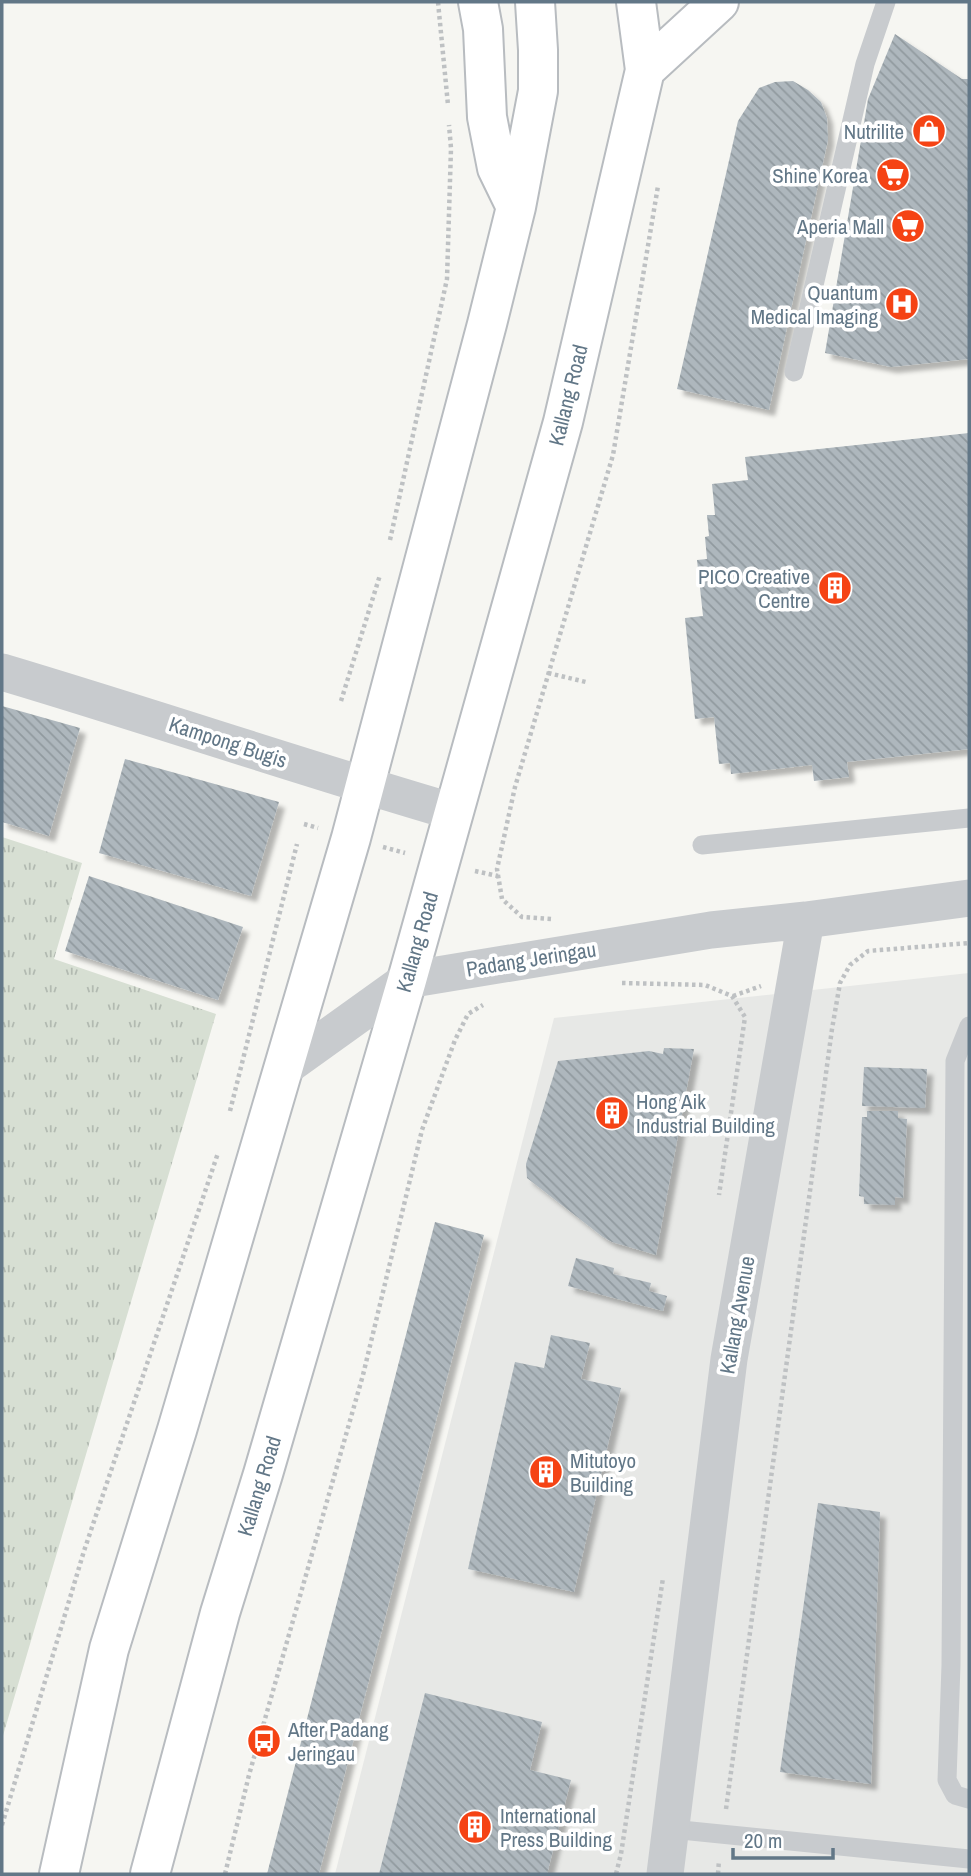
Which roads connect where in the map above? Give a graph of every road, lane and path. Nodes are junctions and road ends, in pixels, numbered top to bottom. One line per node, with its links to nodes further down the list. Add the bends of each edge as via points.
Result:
1 (438, 2): 8 (path)
2 (478, 2): 11 (main road, via 486,117 497,168)
3 (535, 2): 11 (main road, via 538,91)
4 (636, 2): 7 (main road, Kallang Road)
5 (719, 2): 7 (main road)
6 (886, 2): 12 (lane, via 865,64)
7 (645, 70): 20 (main road, Kallang Road, via 562,422)
8 (448, 108)
9 (449, 121): 13 (path, via 447,279)
10 (658, 184): 16 (path, via 613,455)
11 (516, 207): 19 (main road)
12 (794, 372)
13 (388, 545)
14 (382, 571): 18 (path)
15 (2, 672): 19 (street, Kampong Bugis)
16 (548, 673): 17 (path); 27 (path, via 515,787)
17 (586, 682)
18 (341, 701)
19 (366, 786): 20 (street, Kampong Bugis); 23 (main road)
20 (454, 812): 26 (main road, Kallang Road)
21 (969, 818): 25 (lane)
22 (304, 824): 23 (path)
23 (351, 838): 26 (path); 36 (main road)
24 (297, 844): 37 (path)
25 (702, 845)
26 (439, 863): 27 (path); 32 (main road, Kallang Road)
27 (498, 876): 29 (path, via 502,900 522,918)
28 (969, 898): 30 (street)
29 (556, 919)
30 (806, 920): 32 (street, Padang Jeringau, via 711,930); 43 (street, Kallang Avenue, via 729,1359)
31 (969, 943): 44 (path, via 868,951 850,965 840,983)
32 (407, 980): 36 (street, Padang Jeringau); 47 (main road, Kallang Road, via 220,1614)
33 (614, 984): 39 (path, via 705,985 732,996 744,1017)
34 (487, 1003): 48 (path, via 468,1014 454,1040 422,1130 363,1375)
35 (969, 1026): 41 (lane, via 955,1061 947,1780 955,1795)
36 (284, 1069): 46 (main road, via 109,1648)
37 (228, 1120)
38 (220, 1147): 42 (path, via 84,1551)
39 (718, 1206)
40 (664, 1572): 49 (path)
41 (969, 1798)
42 (2, 1825)
43 (671, 1829): 44 (lane); 50 (street, Kallang Avenue)
44 (723, 1835): 45 (lane); 51 (path)
45 (969, 1859)
46 (59, 1874)
47 (150, 1874)
48 (225, 1874)
49 (616, 1874)
50 (665, 1874)
51 (718, 1874)

